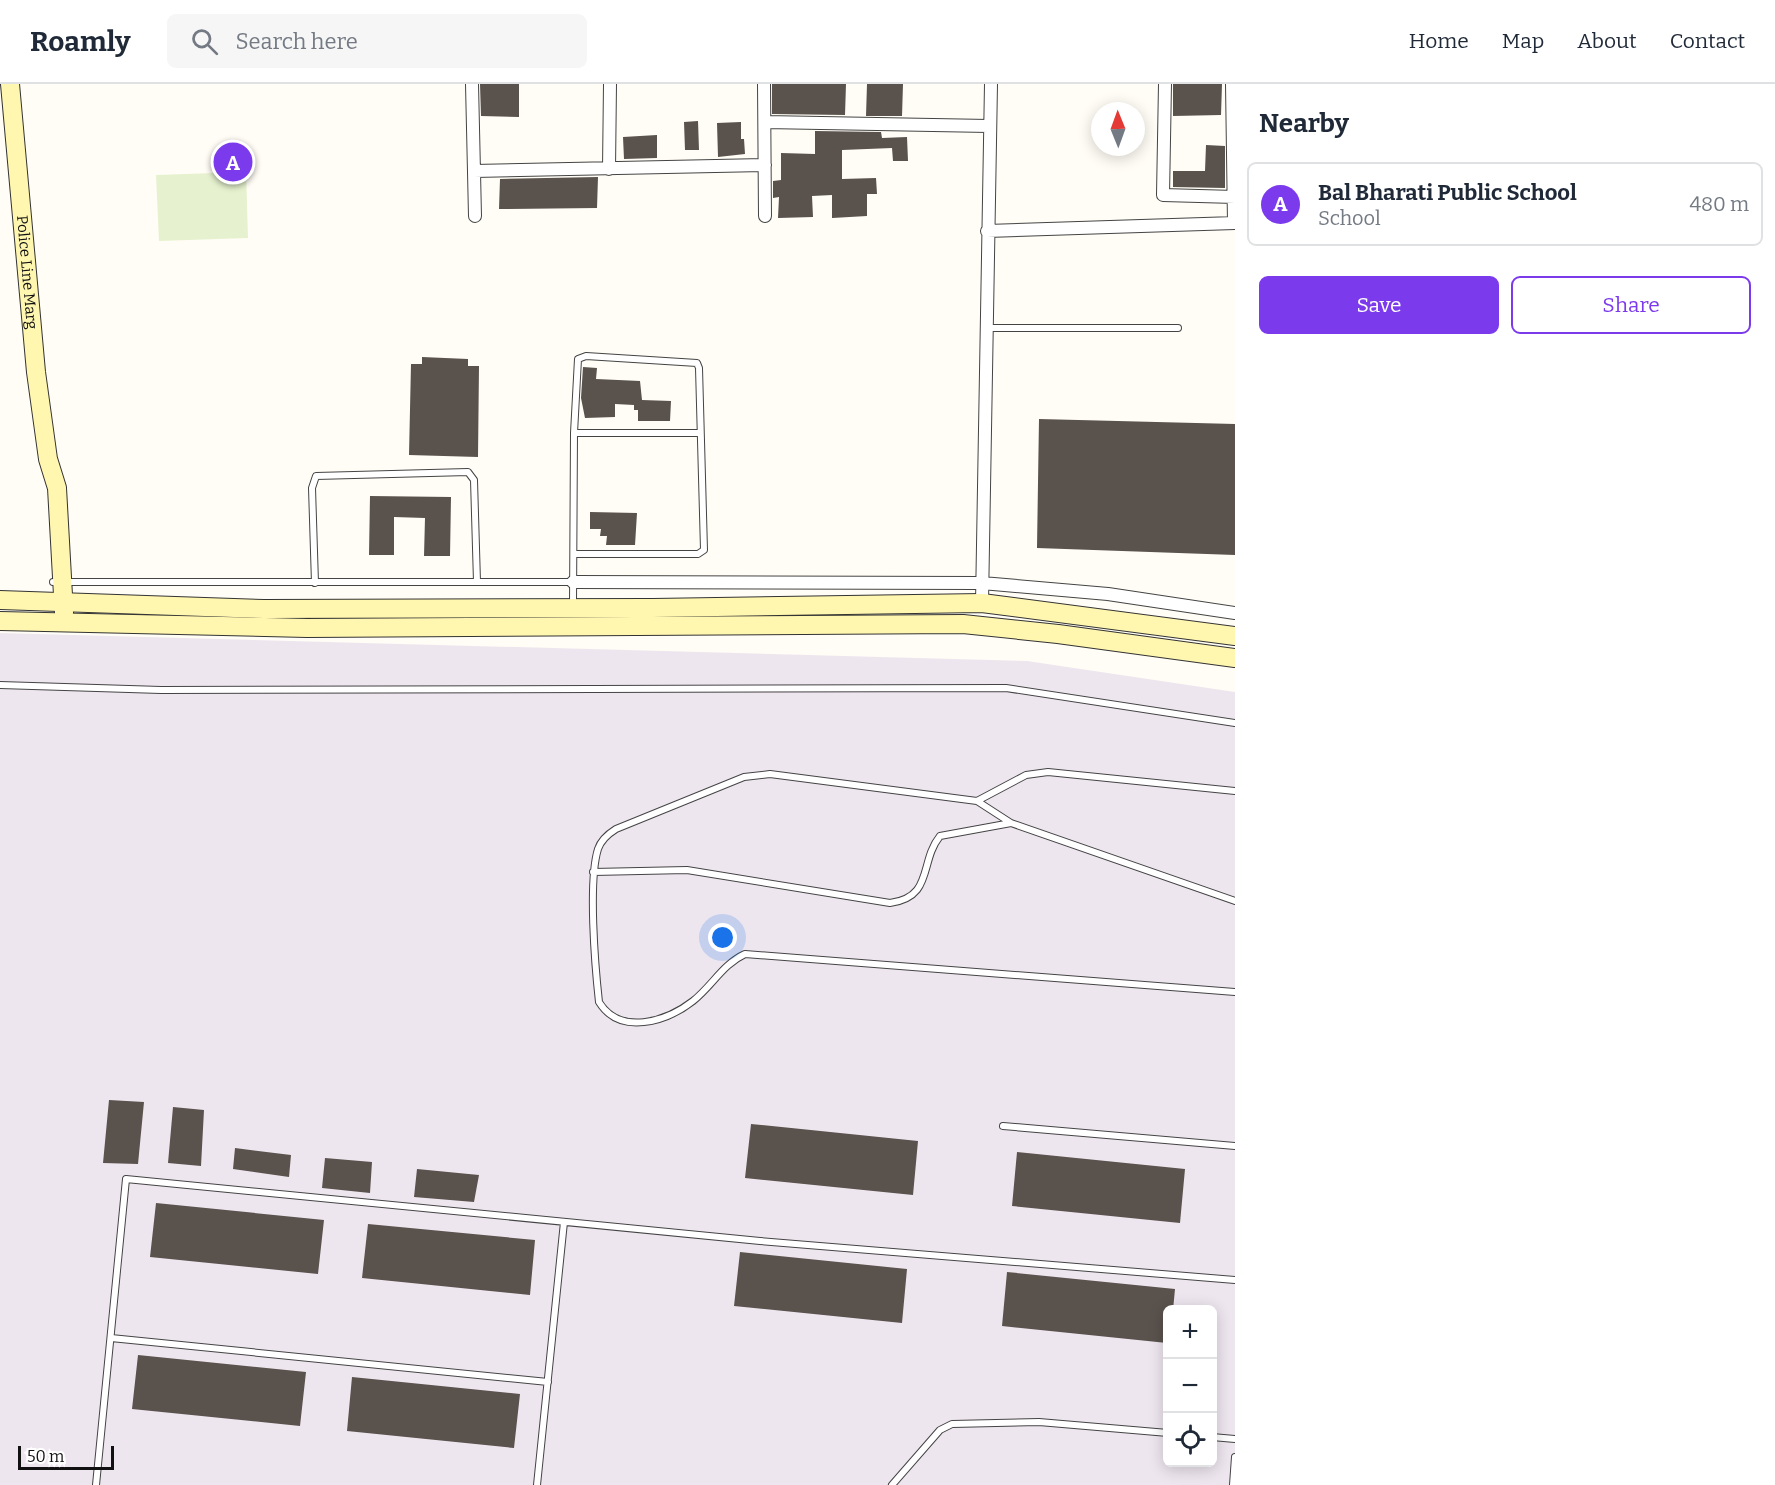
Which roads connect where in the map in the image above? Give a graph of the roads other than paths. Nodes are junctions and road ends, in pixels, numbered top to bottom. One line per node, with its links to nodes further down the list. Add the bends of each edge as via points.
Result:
1 (10, 84): 24 (main road, Police Line Marg)
2 (472, 84): 13 (street)
3 (610, 84): 12 (street)
4 (764, 84): 8 (street)
5 (991, 84): 9 (street)
6 (1165, 84): 14 (street, via 1163,195)
7 (1232, 84): 10 (street)
8 (765, 122): 9 (street); 11 (street)
9 (989, 126): 18 (street)
10 (1234, 143): 14 (street)
11 (765, 165): 12 (street); 16 (street)
12 (609, 169): 13 (street)
13 (474, 171): 15 (street)
14 (1234, 197): 17 (street)
15 (475, 216)
16 (765, 216)
17 (1235, 223): 18 (street)
18 (987, 231): 19 (street)
19 (986, 328): 20 (lane); 28 (street)
20 (1178, 328)
21 (574, 433): 22 (lane); 22 (lane, via 577,362 586,356 697,363); 23 (lane)
22 (699, 433): 23 (lane, via 706,545 702,553)
23 (574, 554): 26 (lane)
24 (58, 582): 27 (lane); 30 (main road, Police Line Marg)
25 (477, 582): 26 (lane); 27 (lane); 27 (lane, via 474,480 468,472 316,476 312,488)
26 (573, 582): 28 (street); 32 (lane)
27 (315, 583)
28 (982, 583): 31 (street); 33 (street, via 1108,594)
29 (0, 600): 30 (main road)
30 (59, 602): 32 (main road, via 264,609); 35 (main road, Police Line Marg)
31 (982, 603): 32 (main road); 36 (main road)
32 (573, 608)
33 (1235, 613)
34 (0, 621): 35 (main road)
35 (60, 623): 37 (main road, via 307,628 963,624)
36 (1235, 636)
37 (1235, 658)
38 (0, 686): 39 (lane, via 161,690 1006,688)
39 (1235, 723)
40 (1235, 791): 41 (lane, via 1048,772 1026,775)
41 (977, 801): 42 (lane); 43 (lane, via 770,774 744,777 616,829 598,847)
42 (1011, 823): 43 (lane, via 940,836 933,844 917,893 905,901 890,903 687,870); 44 (lane)
43 (593, 872): 45 (lane, via 599,1002 606,1013 633,1023 671,1015 693,1001 733,959 745,954)
44 (1235, 901)
45 (1235, 992)
46 (1003, 1126): 47 (lane)
47 (1235, 1146)
48 (564, 1222): 49 (lane); 50 (lane, via 126,1179); 51 (lane)
49 (1235, 1280)
50 (111, 1338): 51 (lane); 56 (lane)
51 (548, 1382): 57 (lane)
52 (1163, 1433): 58 (lane, via 1039,1422 952,1424 940,1430)
53 (1217, 1437): 54 (lane)
54 (1235, 1439)
55 (1235, 1457): 59 (lane)
56 (96, 1485)
57 (537, 1485)
58 (891, 1485)
59 (1233, 1485)

